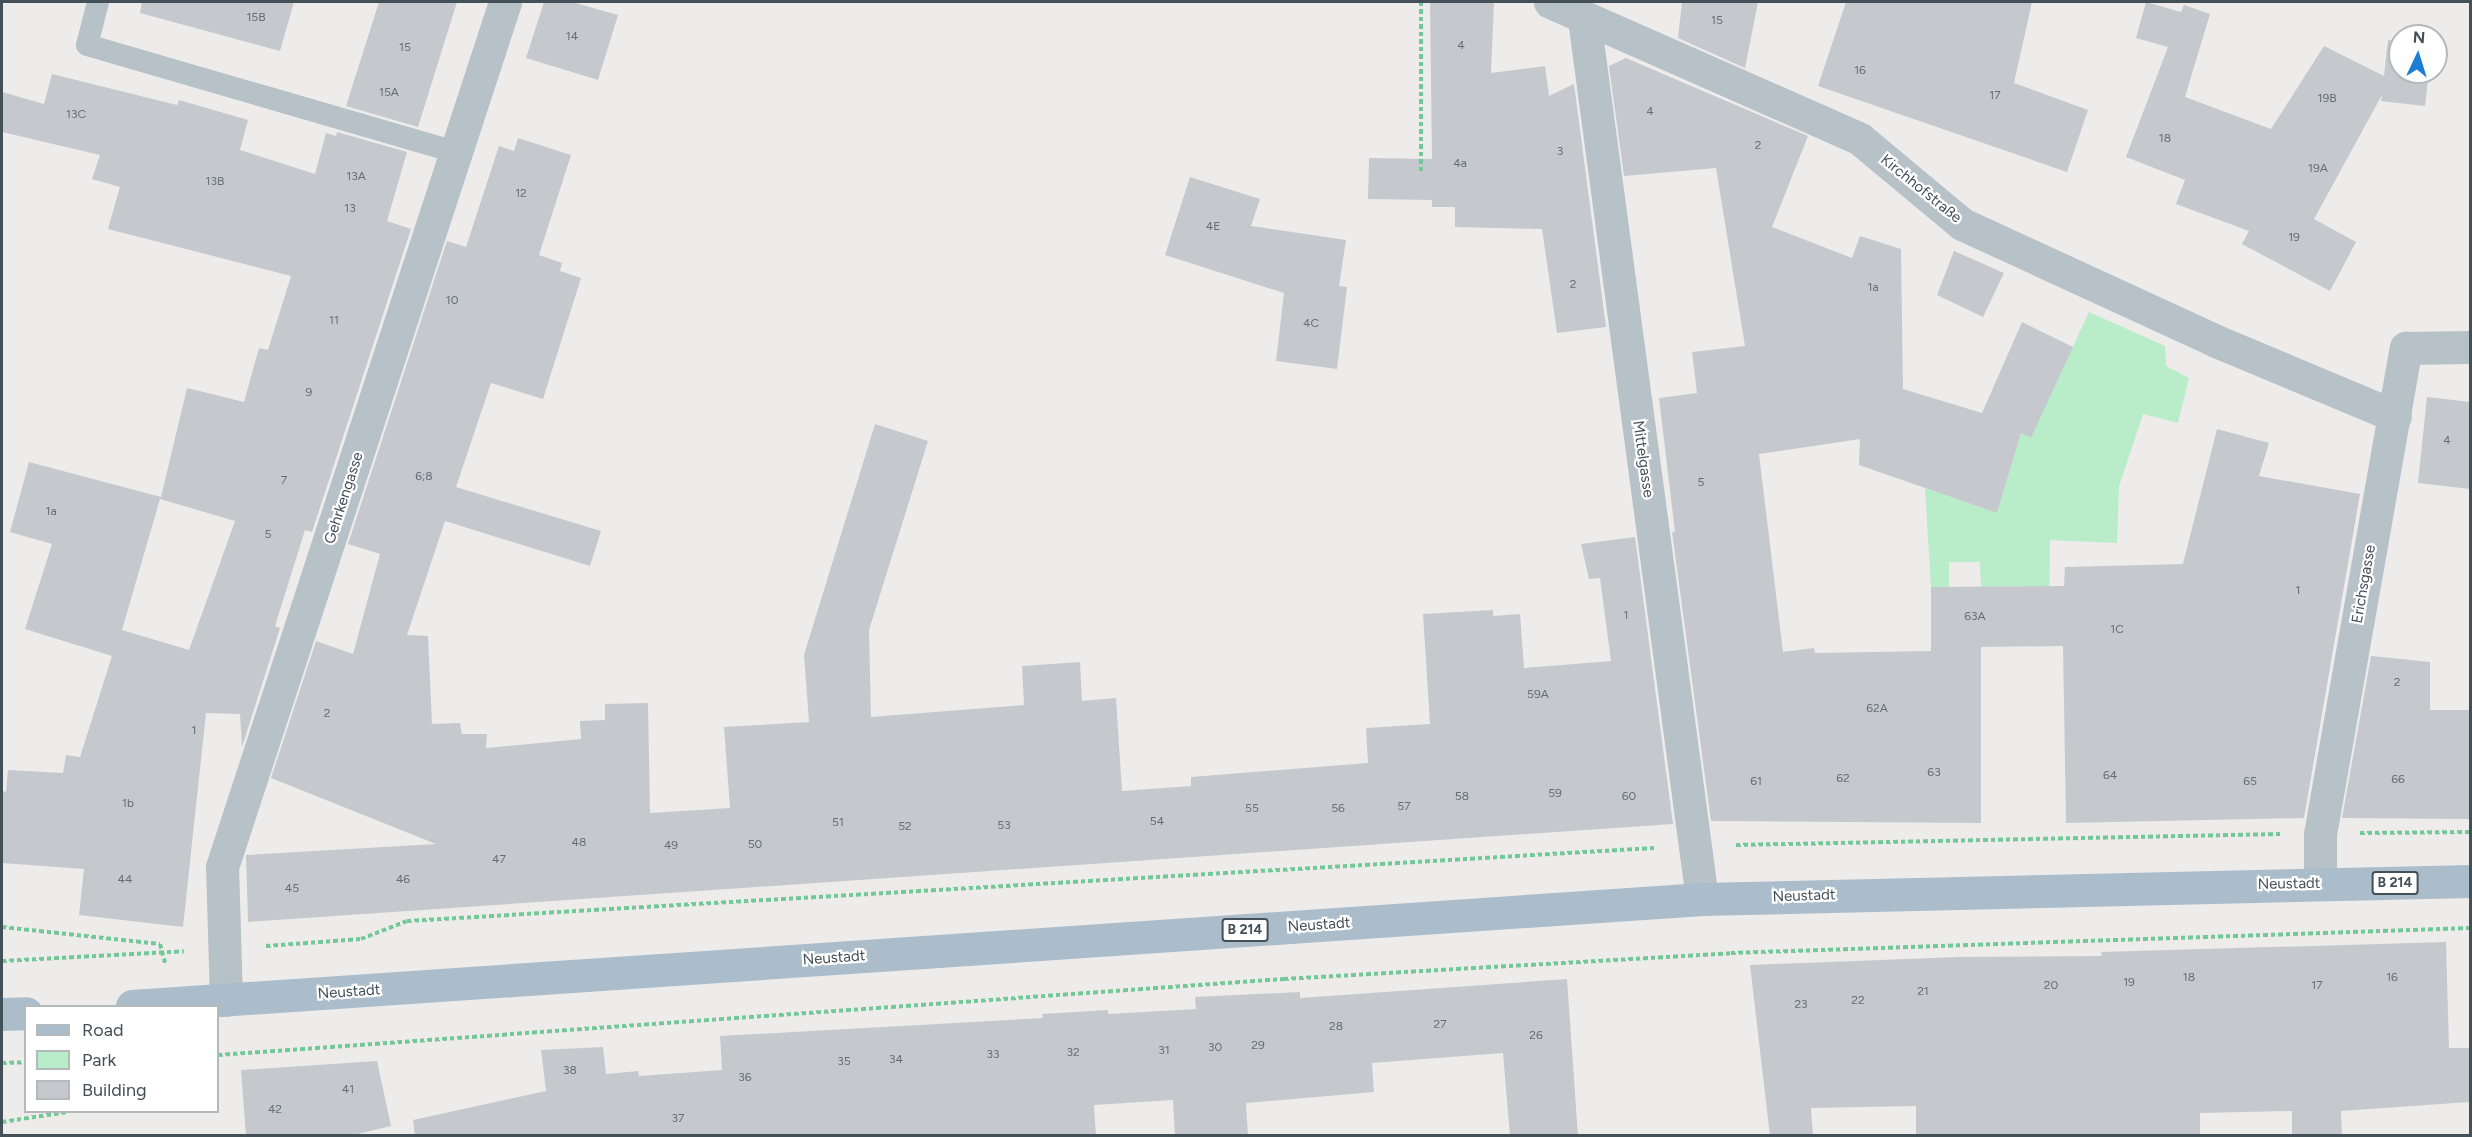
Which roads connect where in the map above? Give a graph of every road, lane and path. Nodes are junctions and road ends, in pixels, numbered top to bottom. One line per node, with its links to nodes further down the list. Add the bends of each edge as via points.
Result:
1 (98, 2): 6 (lane, via 87,45)
2 (505, 2): 6 (street, Gehrkengasse)
3 (1421, 2): 7 (path)
4 (1550, 2): 5 (street, Kirchhofstraße)
5 (1584, 19): 9 (street, Kirchhofstraße, via 1860,139 1962,224 2216,340); 12 (street, Mittelgasse)
6 (456, 152): 18 (street, Gehrkengasse, via 222,867)
7 (1421, 171)
8 (2470, 347): 9 (street, Erichsgasse, via 2406,348)
9 (2395, 416): 11 (street, Erichsgasse)
10 (2470, 832): 11 (path)
11 (2320, 834): 12 (path); 14 (street, Erichsgasse)
12 (1695, 846): 15 (street, Mittelgasse); 18 (path, via 407,921 361,939)
13 (2470, 881): 14 (main road, Neustadt / B 214)
14 (2320, 884): 15 (main road, Neustadt / B 214)
15 (1702, 899): 21 (main road, Neustadt / B 214)
16 (2, 927): 19 (path, via 160,944)
17 (2470, 928): 26 (path, via 1719,954 1284,979)
18 (224, 949): 19 (path); 21 (street, Gehrkengasse)
19 (164, 952): 20 (path); 22 (path)
20 (2, 961)
21 (226, 1000): 22 (main road, Neustadt / B 214)
22 (171, 1004): 23 (main road, Neustadt / B 214)
23 (152, 1005)
24 (24, 1013): 25 (main road)
25 (2, 1014)
26 (219, 1055)
27 (24, 1062): 28 (path)
28 (2, 1063)
29 (60, 1113): 30 (path)
30 (2, 1122)

